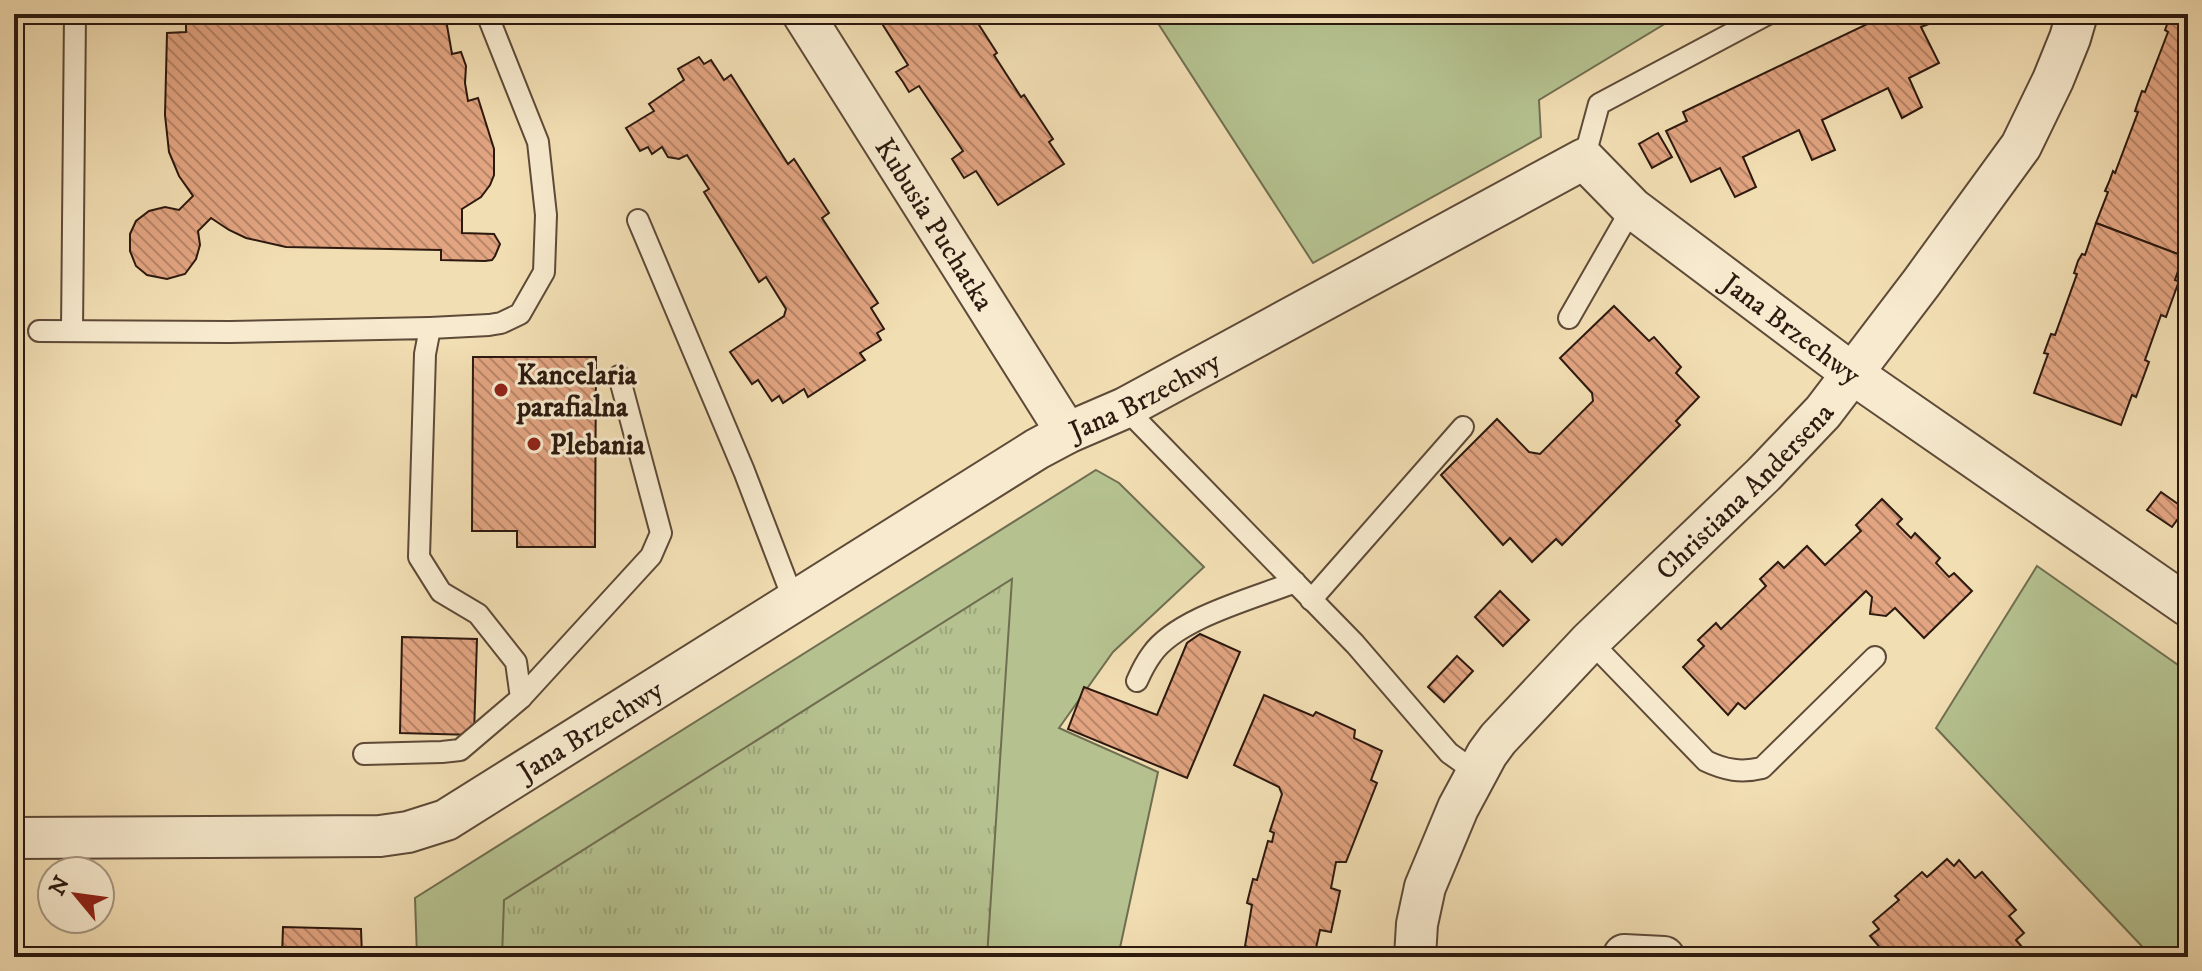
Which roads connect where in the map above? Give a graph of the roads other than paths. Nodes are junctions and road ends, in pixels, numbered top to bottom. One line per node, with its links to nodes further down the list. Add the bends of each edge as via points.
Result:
1 (75, 14): 12 (lane)
2 (487, 14): 10 (lane, via 538,142 546,215 544,272 520,314 489,325)
3 (803, 14): 17 (street, Kubusia Puchatka)
4 (1768, 14): 6 (lane, via 1599,104)
5 (2077, 14): 13 (street, Christiana Andersena, via 2021,146)
6 (1584, 159): 7 (street, Jana Brzechwy); 15 (street, Jana Brzechwy)
7 (1632, 208): 9 (lane); 13 (street, Jana Brzechwy)
8 (638, 220): 20 (lane)
9 (1569, 318)
10 (430, 328): 12 (lane); 25 (lane, via 419,557 441,592 478,614 516,662)
11 (39, 331): 12 (lane)
12 (72, 331)
13 (1853, 374): 21 (street, Jana Brzechwy); 22 (street, Christiana Andersena, via 1764,474)
14 (619, 376): 25 (lane, via 661,533 651,556)
15 (1125, 408): 17 (street, Jana Brzechwy); 18 (lane)
16 (1463, 427): 19 (lane)
17 (1067, 433): 20 (street, Jana Brzechwy)
18 (1295, 582): 19 (lane); 24 (lane, via 1175,632 1153,652)
19 (1311, 600): 27 (lane, via 1442,746)
20 (794, 601): 28 (street, Jana Brzechwy, via 446,820 421,828 380,836)
21 (2188, 606)
22 (1590, 641): 23 (lane, via 1706,761 1736,771 1762,768); 27 (street, Christiana Andersena, via 1498,739)
23 (1875, 657)
24 (1137, 681)
25 (521, 698): 26 (lane, via 460,750)
26 (364, 754)
27 (1477, 773): 30 (street, Christiana Andersena, via 1425,887)
28 (14, 838)
29 (1624, 955): 31 (street)
30 (1415, 957)
31 (1664, 957)

